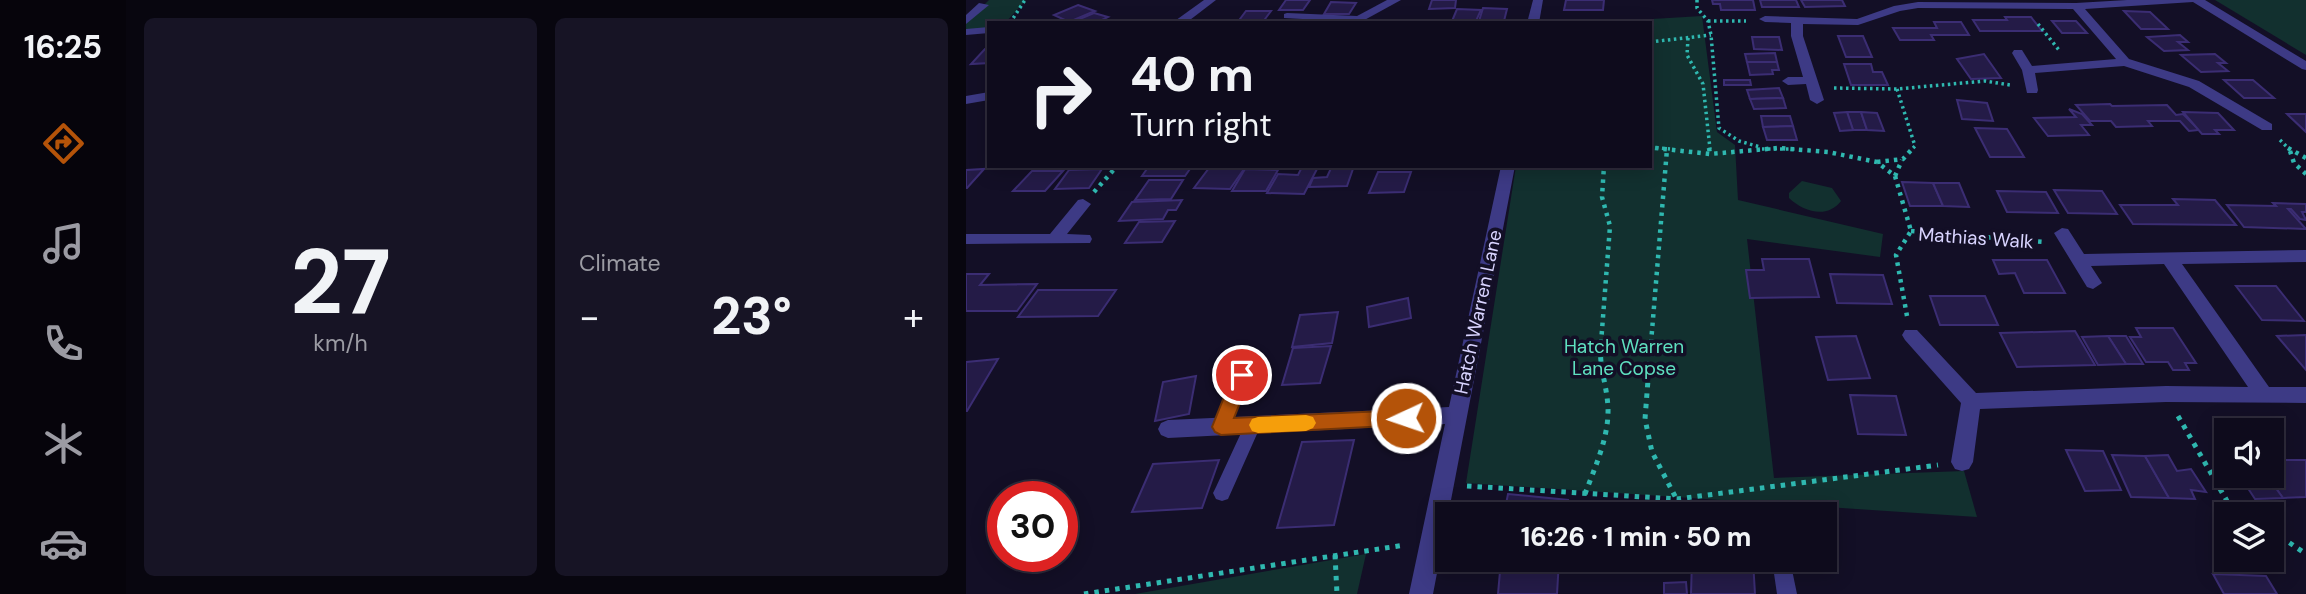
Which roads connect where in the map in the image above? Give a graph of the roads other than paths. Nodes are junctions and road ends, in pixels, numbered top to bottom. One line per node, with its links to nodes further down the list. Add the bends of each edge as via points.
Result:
1 (1211, 0): 12 (street)
2 (1396, 0): 13 (street)
3 (1538, 0): 14 (street)
4 (2189, 0): 8 (street)
5 (2197, 0): 20 (street)
6 (1917, 2): 8 (street); 15 (street, via 1858,22)
7 (984, 5): 11 (street)
8 (2076, 6): 19 (street)
9 (1287, 16): 13 (lane)
10 (1760, 20): 15 (street)
11 (966, 21)
12 (1181, 21)
13 (1354, 21)
14 (1533, 21)
15 (1797, 22): 22 (street, via 1797,36)
16 (987, 30): 17 (street)
17 (966, 32)
18 (2018, 53): 21 (street)
19 (2125, 62): 21 (street); 29 (street, via 2194,84)
20 (2306, 66)
21 (2028, 70): 24 (street)
22 (1812, 80): 23 (street); 27 (street)
23 (1788, 81)
24 (2032, 90)
25 (987, 96): 26 (street)
26 (966, 100)
27 (1817, 100)
28 (2264, 106): 29 (street)
29 (2246, 113): 30 (street)
30 (2267, 127)
31 (1508, 168): 46 (street, Hatch Warren Lane)
32 (1083, 204): 33 (street)
33 (1055, 238): 34 (street); 35 (street)
34 (966, 239)
35 (1084, 239)
36 (2066, 239): 39 (street)
37 (2306, 256): 38 (street)
38 (2168, 257): 39 (street); 43 (street)
39 (2079, 260): 40 (street)
40 (2093, 283)
41 (1911, 335): 45 (street)
42 (1242, 375): 48 (lane)
43 (2263, 393): 44 (street); 45 (street)
44 (2306, 395)
45 (1971, 401): 50 (street)
46 (1457, 415): 47 (street); 53 (street, Hatch Warren Lane)
47 (1253, 425): 48 (street); 51 (lane)
48 (1221, 427): 49 (street)
49 (1168, 429)
50 (1962, 462)
51 (1222, 493)
52 (1784, 572): 54 (lane)
53 (1421, 594)
54 (1787, 594)

